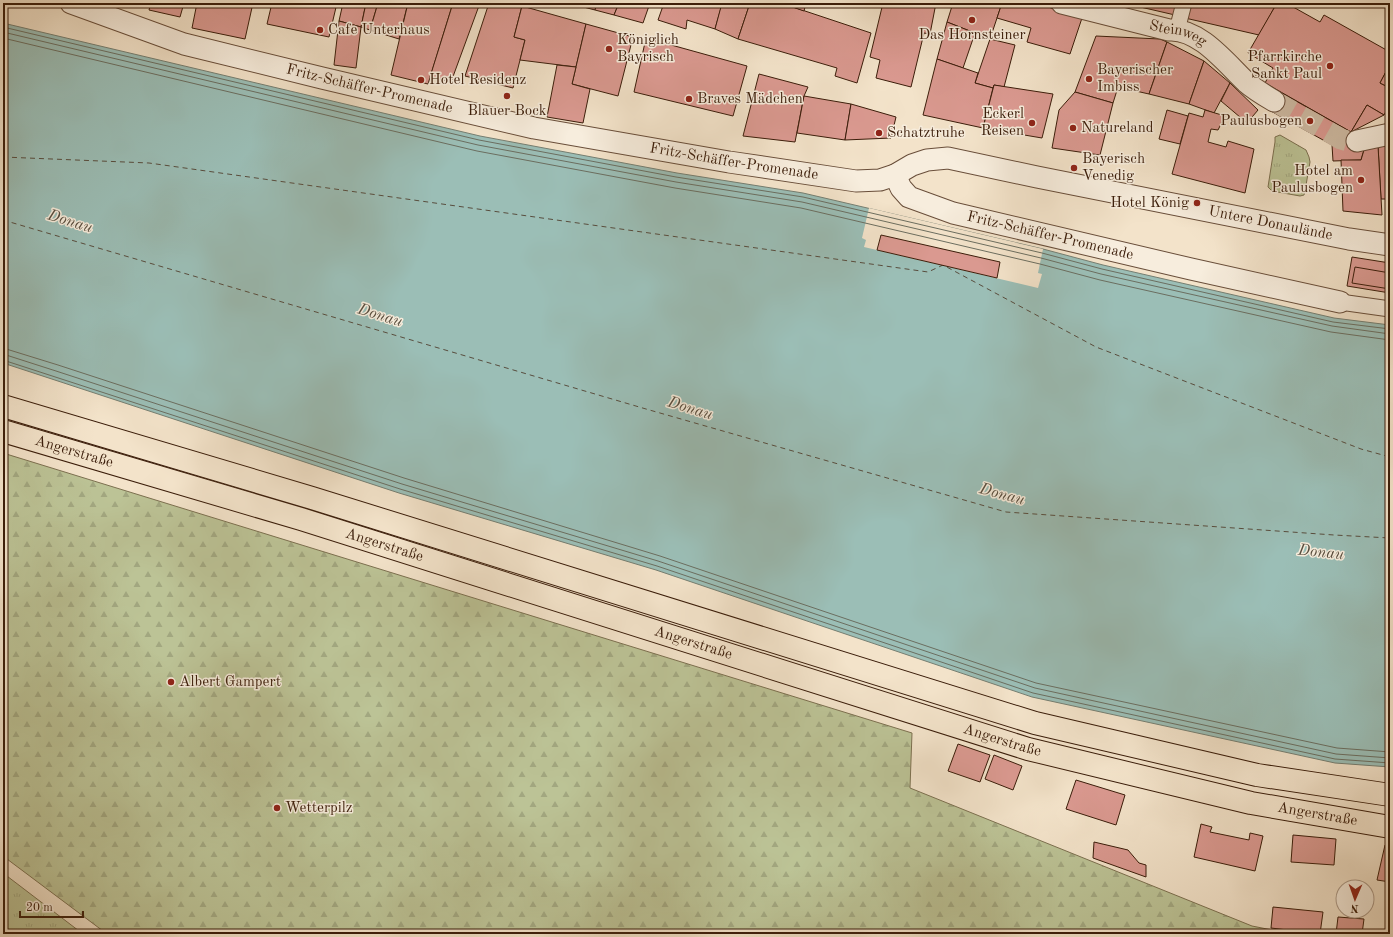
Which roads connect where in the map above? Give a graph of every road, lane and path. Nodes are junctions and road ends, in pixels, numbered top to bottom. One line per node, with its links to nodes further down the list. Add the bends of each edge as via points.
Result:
1 (70, 3): 8 (street, Fritz-Schäffer-Promenade, via 184,44 534,128 722,161 856,181 880,180)
2 (1062, 3): 4 (street, Steinweg)
3 (1184, 3): 4 (street)
4 (1176, 30): 5 (street, Steinweg, via 1208,45 1247,83)
5 (1274, 101)
6 (1390, 134): 7 (street)
7 (1357, 141)
8 (895, 175): 9 (street, Untere Donaulände, via 927,160 948,158 1333,236); 10 (street, Fritz-Schäffer-Promenade, via 901,188 909,196 953,213)
9 (1390, 245)
10 (1340, 302): 11 (street, Fritz-Schäffer-Promenade)
11 (1390, 309)
12 (3, 406): 14 (main road, Angerstraße, via 312,498 1035,723 1257,775)
13 (3, 431): 15 (main road, Angerstraße, via 301,519 1028,749 1251,803)
14 (1390, 795)
15 (1390, 827)

